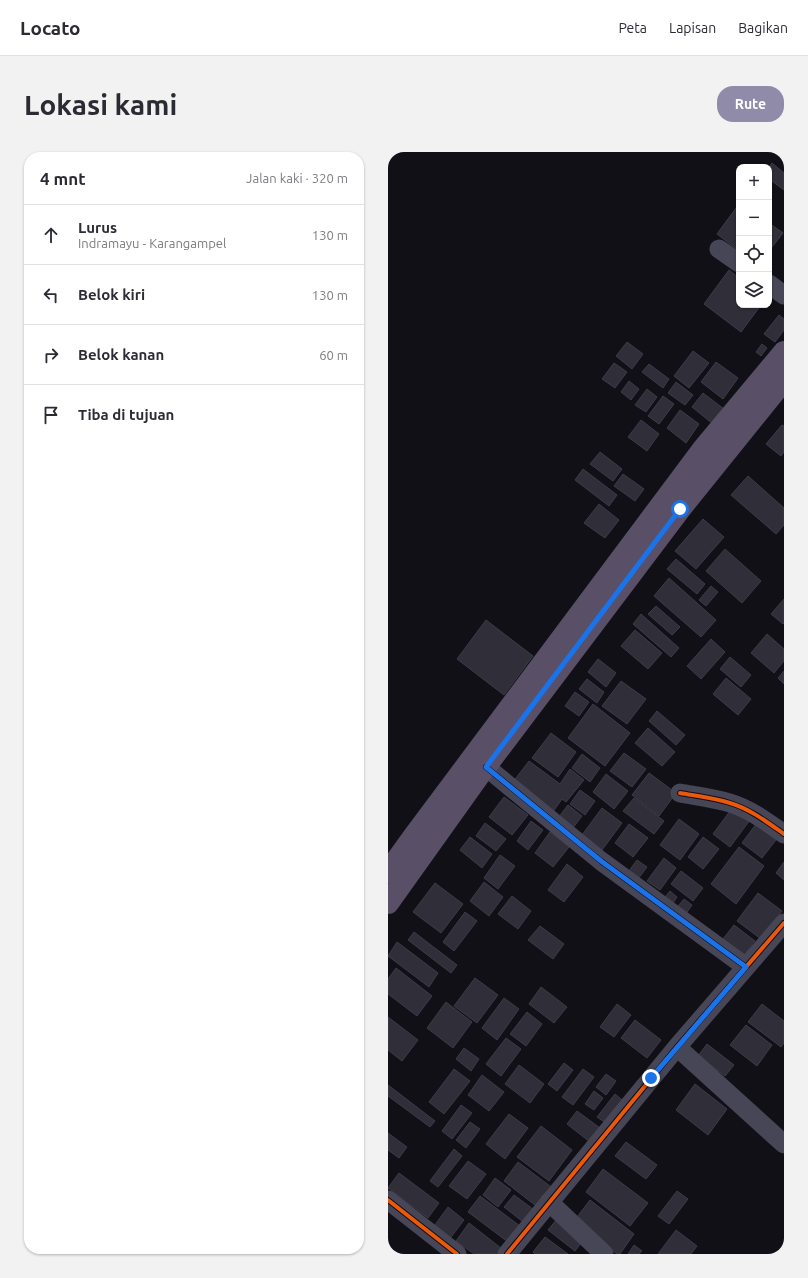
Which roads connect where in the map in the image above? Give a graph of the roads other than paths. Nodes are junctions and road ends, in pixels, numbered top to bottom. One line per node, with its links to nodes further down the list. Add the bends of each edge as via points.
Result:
1 (718, 249): 2 (street)
2 (736, 261)
3 (772, 286): 4 (street)
4 (784, 295)
5 (784, 352): 7 (main road, via 703,449)
6 (784, 380): 7 (main road)
7 (478, 768): 10 (main road); 11 (main road); 13 (street)
8 (680, 794): 9 (street, via 729,802 763,819)
9 (784, 834)
10 (388, 872)
11 (388, 902)
12 (784, 923): 13 (street)
13 (746, 967): 14 (street)
14 (677, 1047): 15 (street); 17 (street)
15 (784, 1144)
16 (388, 1200): 18 (street)
17 (549, 1202): 19 (street); 20 (street)
18 (458, 1254)
19 (507, 1254)
20 (604, 1254)

